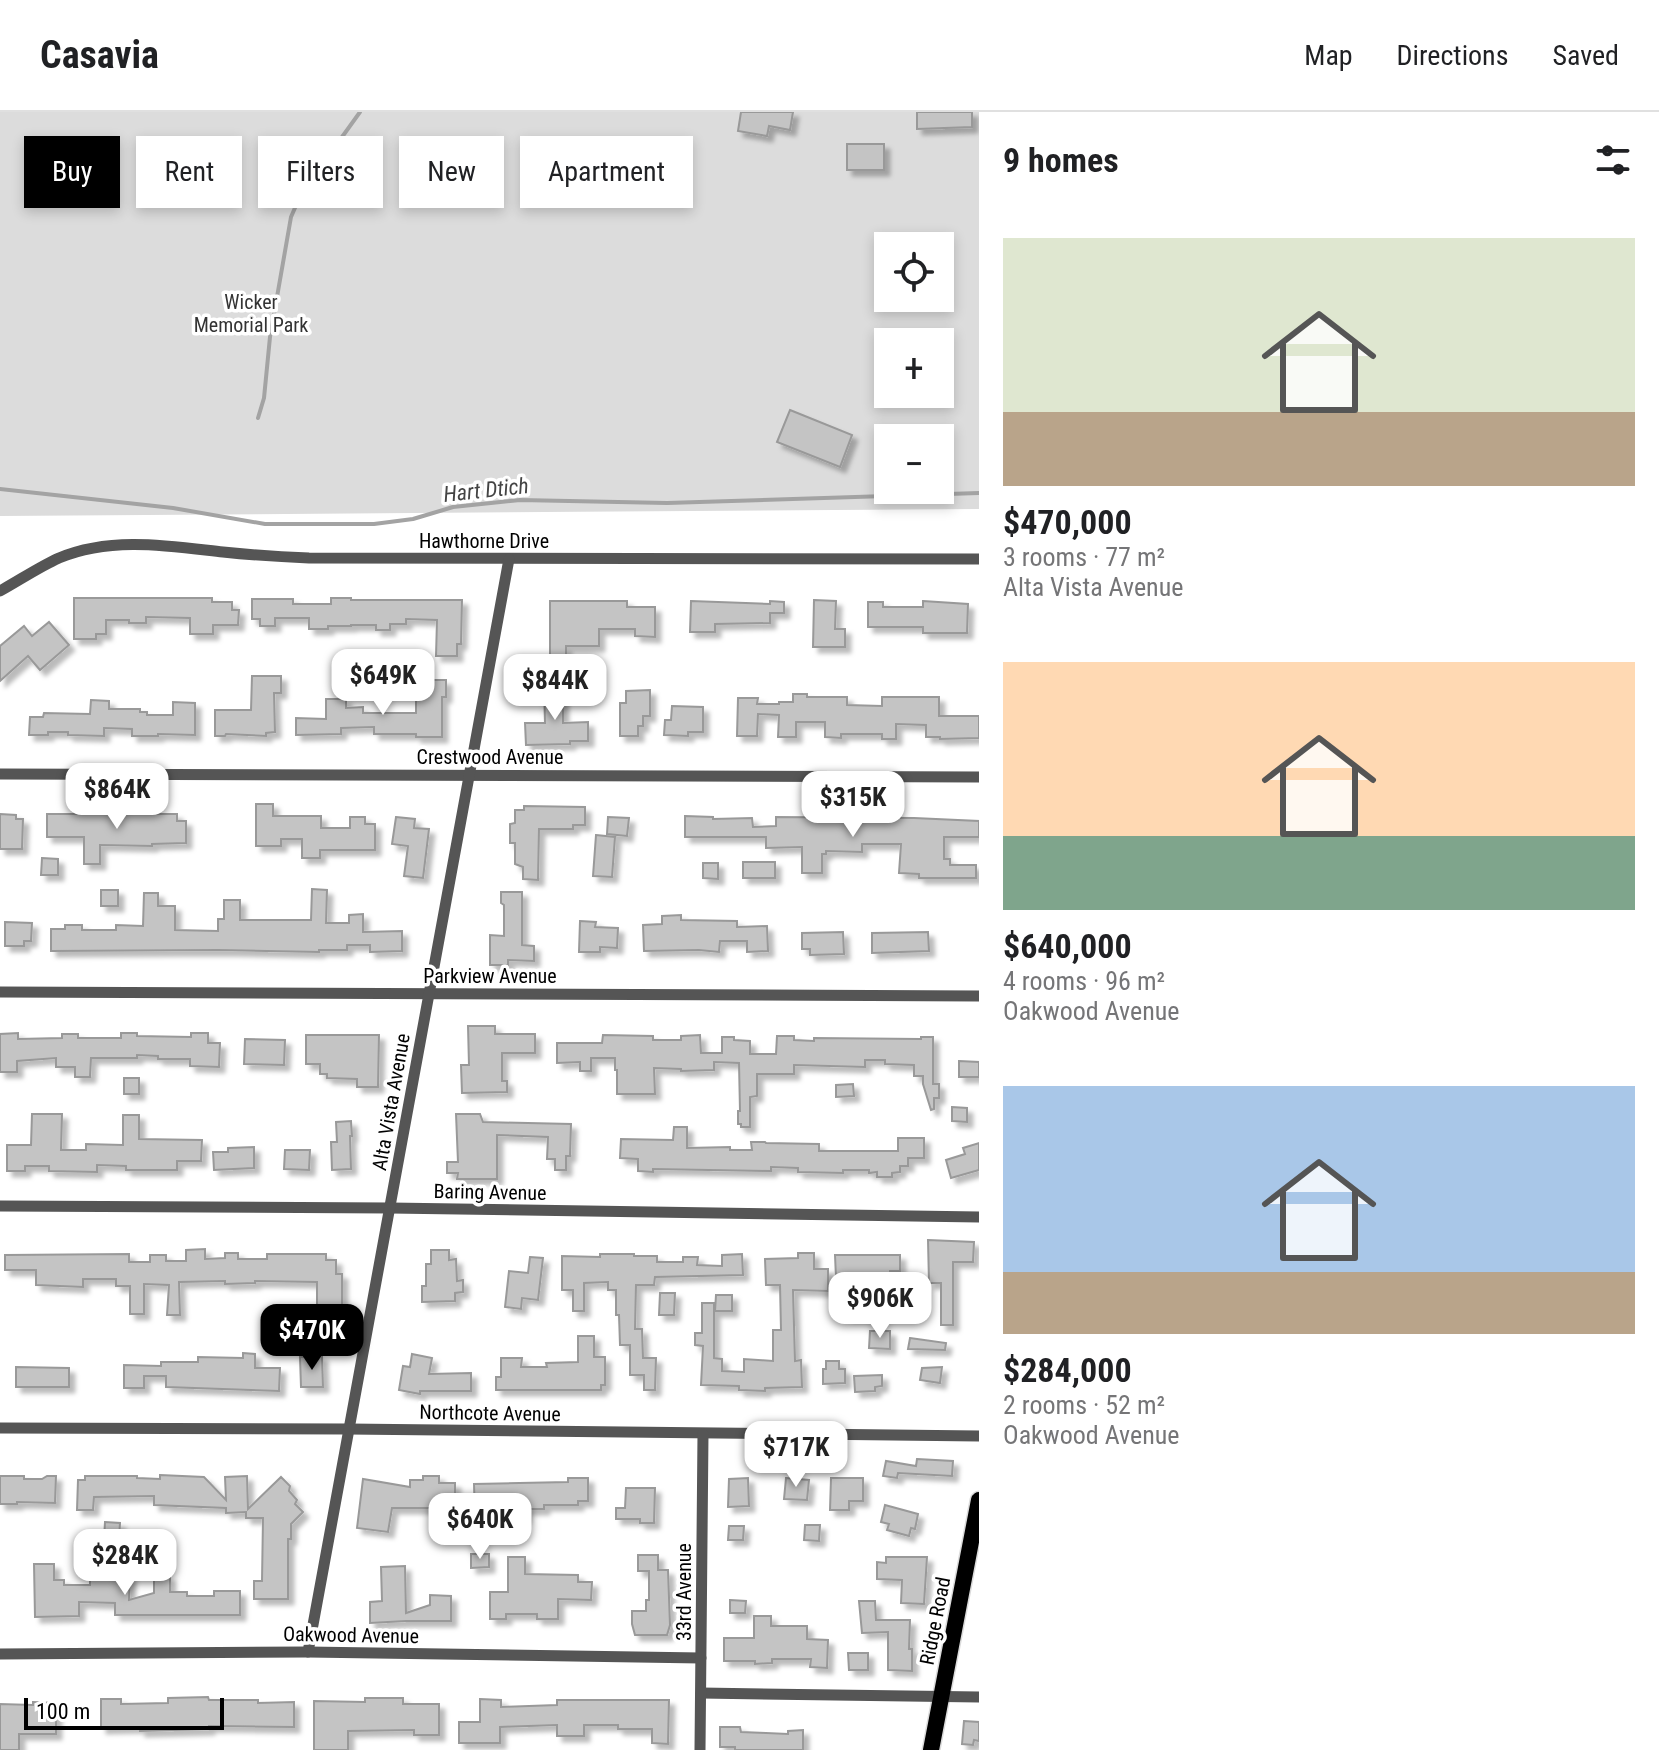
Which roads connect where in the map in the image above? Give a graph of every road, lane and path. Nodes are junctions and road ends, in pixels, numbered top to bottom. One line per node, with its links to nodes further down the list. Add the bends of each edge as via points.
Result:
1 (509, 559): 2 (street, Hawthorne Drive); 3 (street, Hawthorne Drive, via 309,558 134,545 60,558); 5 (street, Alta Vista Avenue)
2 (979, 559)
3 (0, 591)
4 (0, 774): 5 (street, Crestwood Avenue)
5 (469, 775): 6 (street, Crestwood Avenue); 8 (street, Alta Vista Avenue)
6 (979, 777)
7 (0, 992): 8 (street, Parkview Avenue)
8 (429, 993): 9 (street, Parkview Avenue); 11 (street, Alta Vista Avenue)
9 (979, 996)
10 (0, 1206): 11 (street, Baring Avenue)
11 (390, 1208): 12 (street, Baring Avenue); 14 (street, Alta Vista Avenue)
12 (979, 1217)
13 (0, 1428): 14 (street, Northcote Avenue)
14 (348, 1429): 15 (street, Northcote Avenue); 18 (street, Alta Vista Avenue)
15 (703, 1434): 16 (street, Northcote Avenue); 20 (street, 33rd Avenue)
16 (979, 1436)
17 (979, 1500): 22 (main road, Ridge Road)
18 (308, 1652): 19 (street, Oakwood Avenue); 20 (street, Oakwood Avenue)
19 (0, 1654)
20 (701, 1658): 21 (street, 33rd Avenue)
21 (701, 1693): 22 (street); 24 (street, 33rd Avenue)
22 (941, 1697): 23 (street); 25 (main road, Ridge Road)
23 (979, 1697)
24 (700, 1750)
25 (931, 1750)

